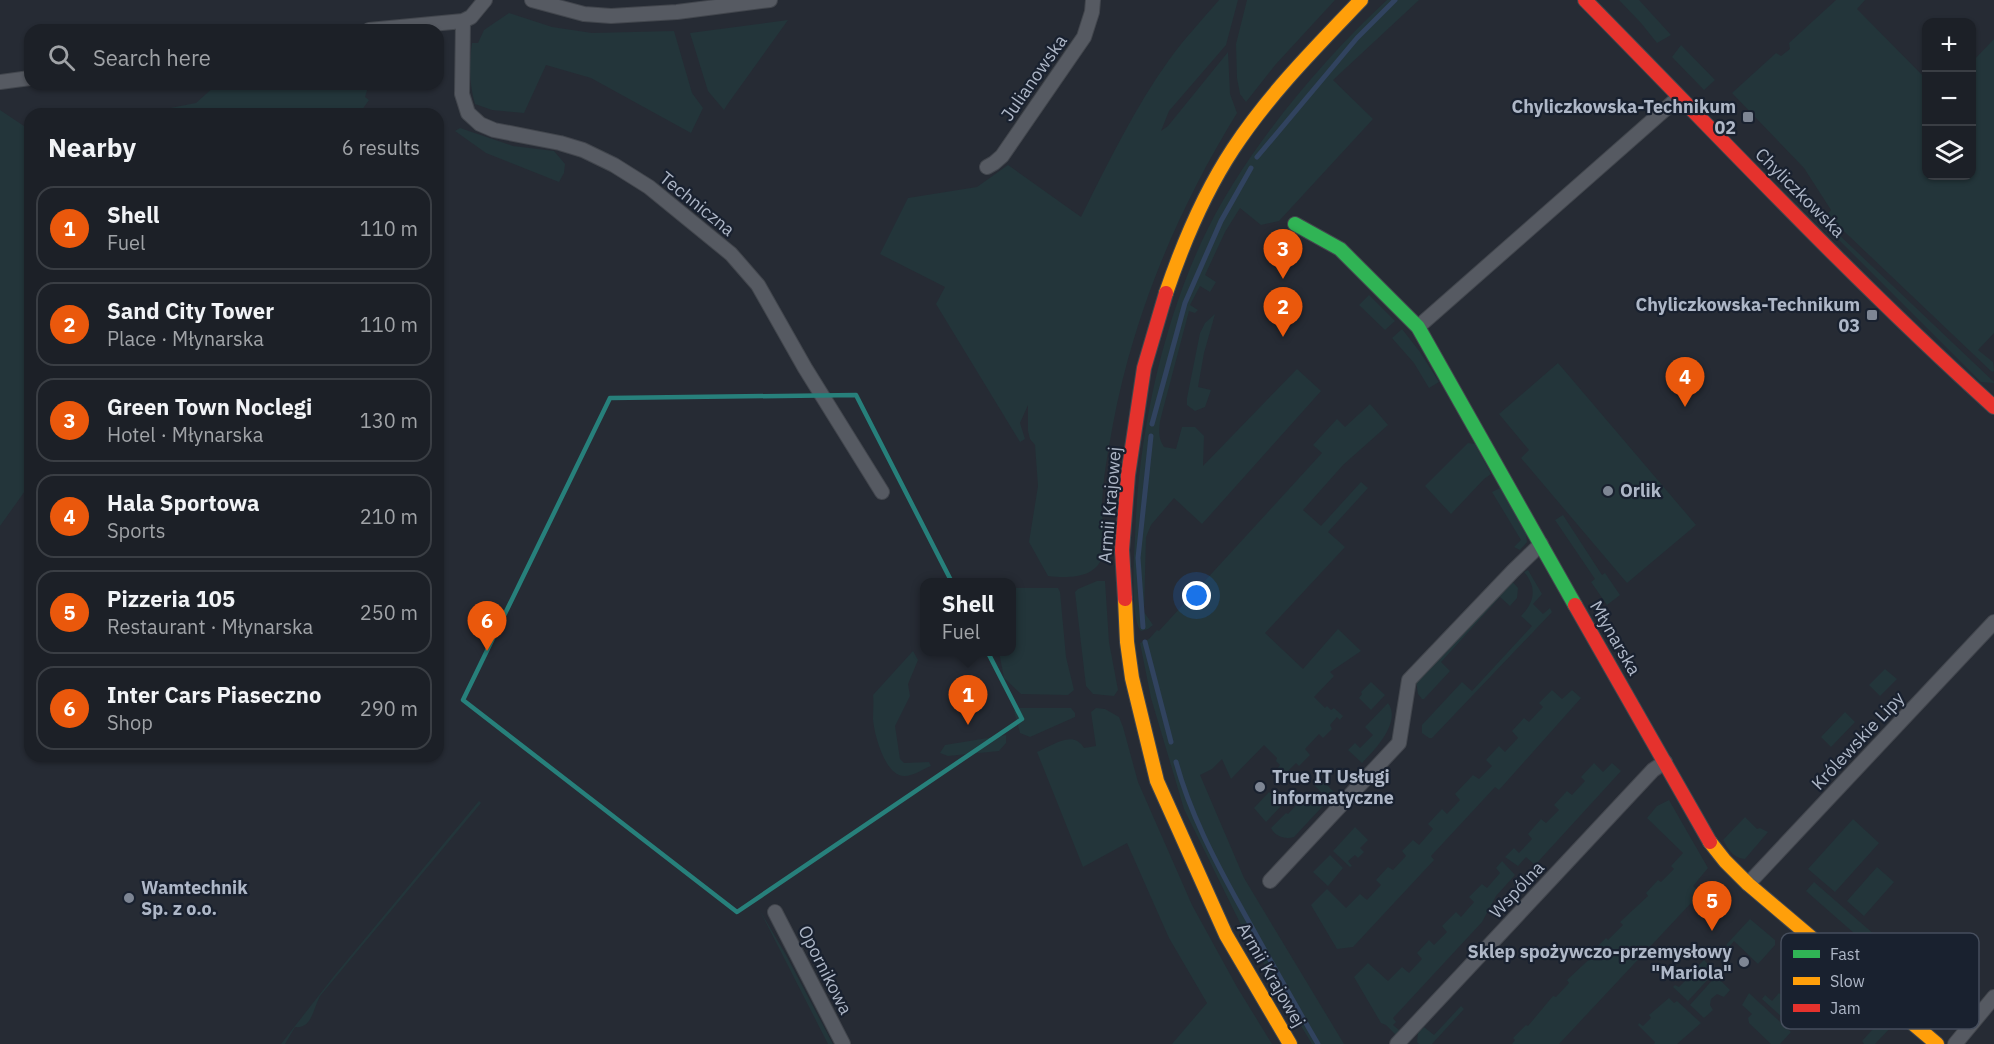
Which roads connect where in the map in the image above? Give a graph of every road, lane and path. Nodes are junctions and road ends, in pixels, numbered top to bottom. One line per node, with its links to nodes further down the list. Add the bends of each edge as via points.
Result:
1 (485, 0): 7 (street)
2 (532, 0): 3 (street, via 584,14 610,16)
3 (770, 0)
4 (1093, 0): 12 (street, Julianowska, via 1088,26 1075,52 1002,156)
5 (1361, 0): 29 (street, Armii Krajowej, via 1285,80 1233,149 1189,230 1144,368 1128,474 1122,550 1132,678 1157,781 1226,935)
6 (1585, 0): 11 (street, Chyliczkowska)
7 (463, 21): 8 (street); 16 (street, Techniczna, via 462,94 468,113 494,130 560,143 614,165 649,187 731,254 758,285)
8 (432, 24)
9 (24, 79): 10 (street)
10 (0, 82)
11 (1679, 97): 14 (street); 15 (street, Chyliczkowska)
12 (987, 166)
13 (1295, 224): 14 (street, Młynarska, via 1340,249)
14 (1418, 327): 17 (street, Młynarska)
15 (1994, 407)
16 (882, 492)
17 (1541, 544): 19 (street, Młynarska); 20 (street, via 1409,680 1399,743)
18 (1994, 622): 21 (street, Królewskie Lipy)
19 (1665, 762): 21 (street, Młynarska, via 1707,838); 30 (street, Wspólna, via 1653,770)
20 (1270, 881)
21 (1748, 884): 23 (street, Młynarska)
22 (775, 912): 28 (street, Opornikowa)
23 (1806, 933)
24 (1994, 997): 25 (street)
25 (1979, 1015)
26 (1919, 1029): 31 (street, Młynarska)
27 (1967, 1029): 32 (street)
28 (843, 1044)
29 (1290, 1044)
30 (1397, 1044)
31 (1937, 1044)
32 (1955, 1044)

